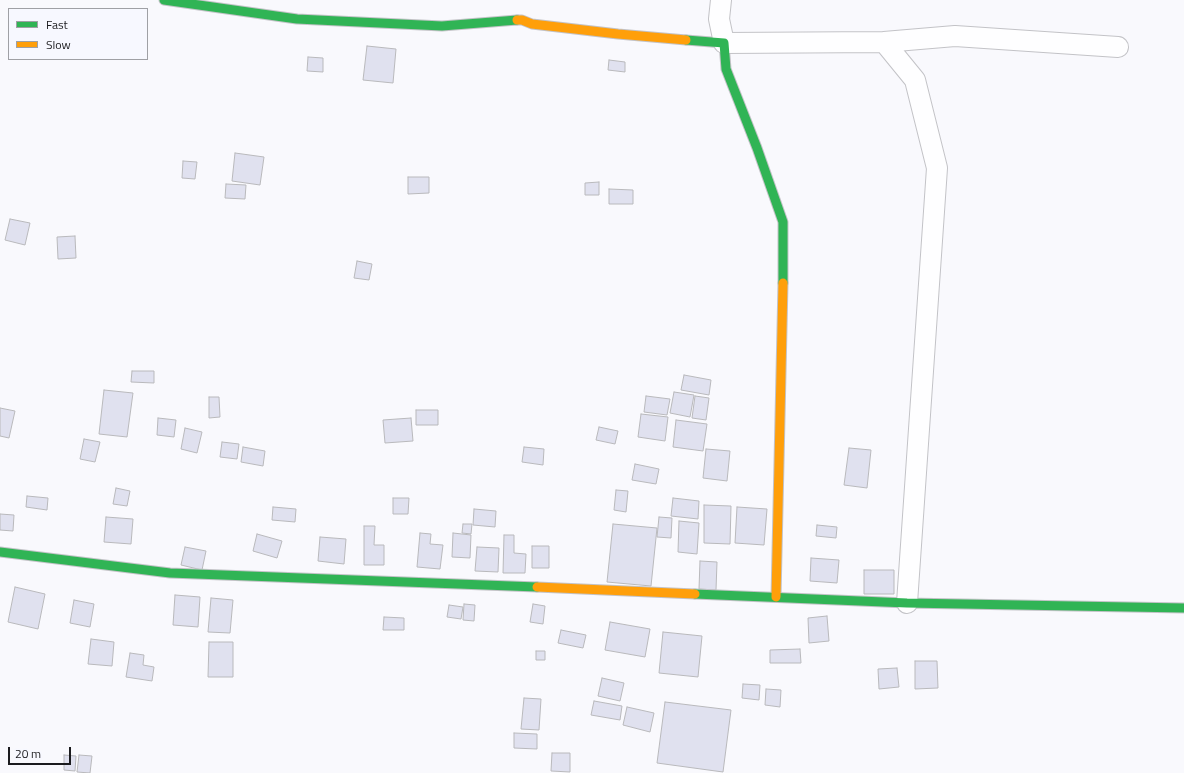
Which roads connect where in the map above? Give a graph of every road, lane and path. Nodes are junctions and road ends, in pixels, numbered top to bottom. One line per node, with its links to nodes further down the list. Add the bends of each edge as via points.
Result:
1 (164, 0): 4 (street, via 297,19 442,26 522,20 532,24 618,34)
2 (722, 0): 4 (street, via 719,19)
3 (884, 42): 4 (street); 5 (street, via 955,36); 8 (street, via 915,80 937,168)
4 (724, 43): 7 (street, via 726,69 783,222)
5 (1118, 47)
6 (0, 552): 7 (street, via 170,573)
7 (776, 597): 8 (street)
8 (907, 603): 9 (street)
9 (1184, 608)

